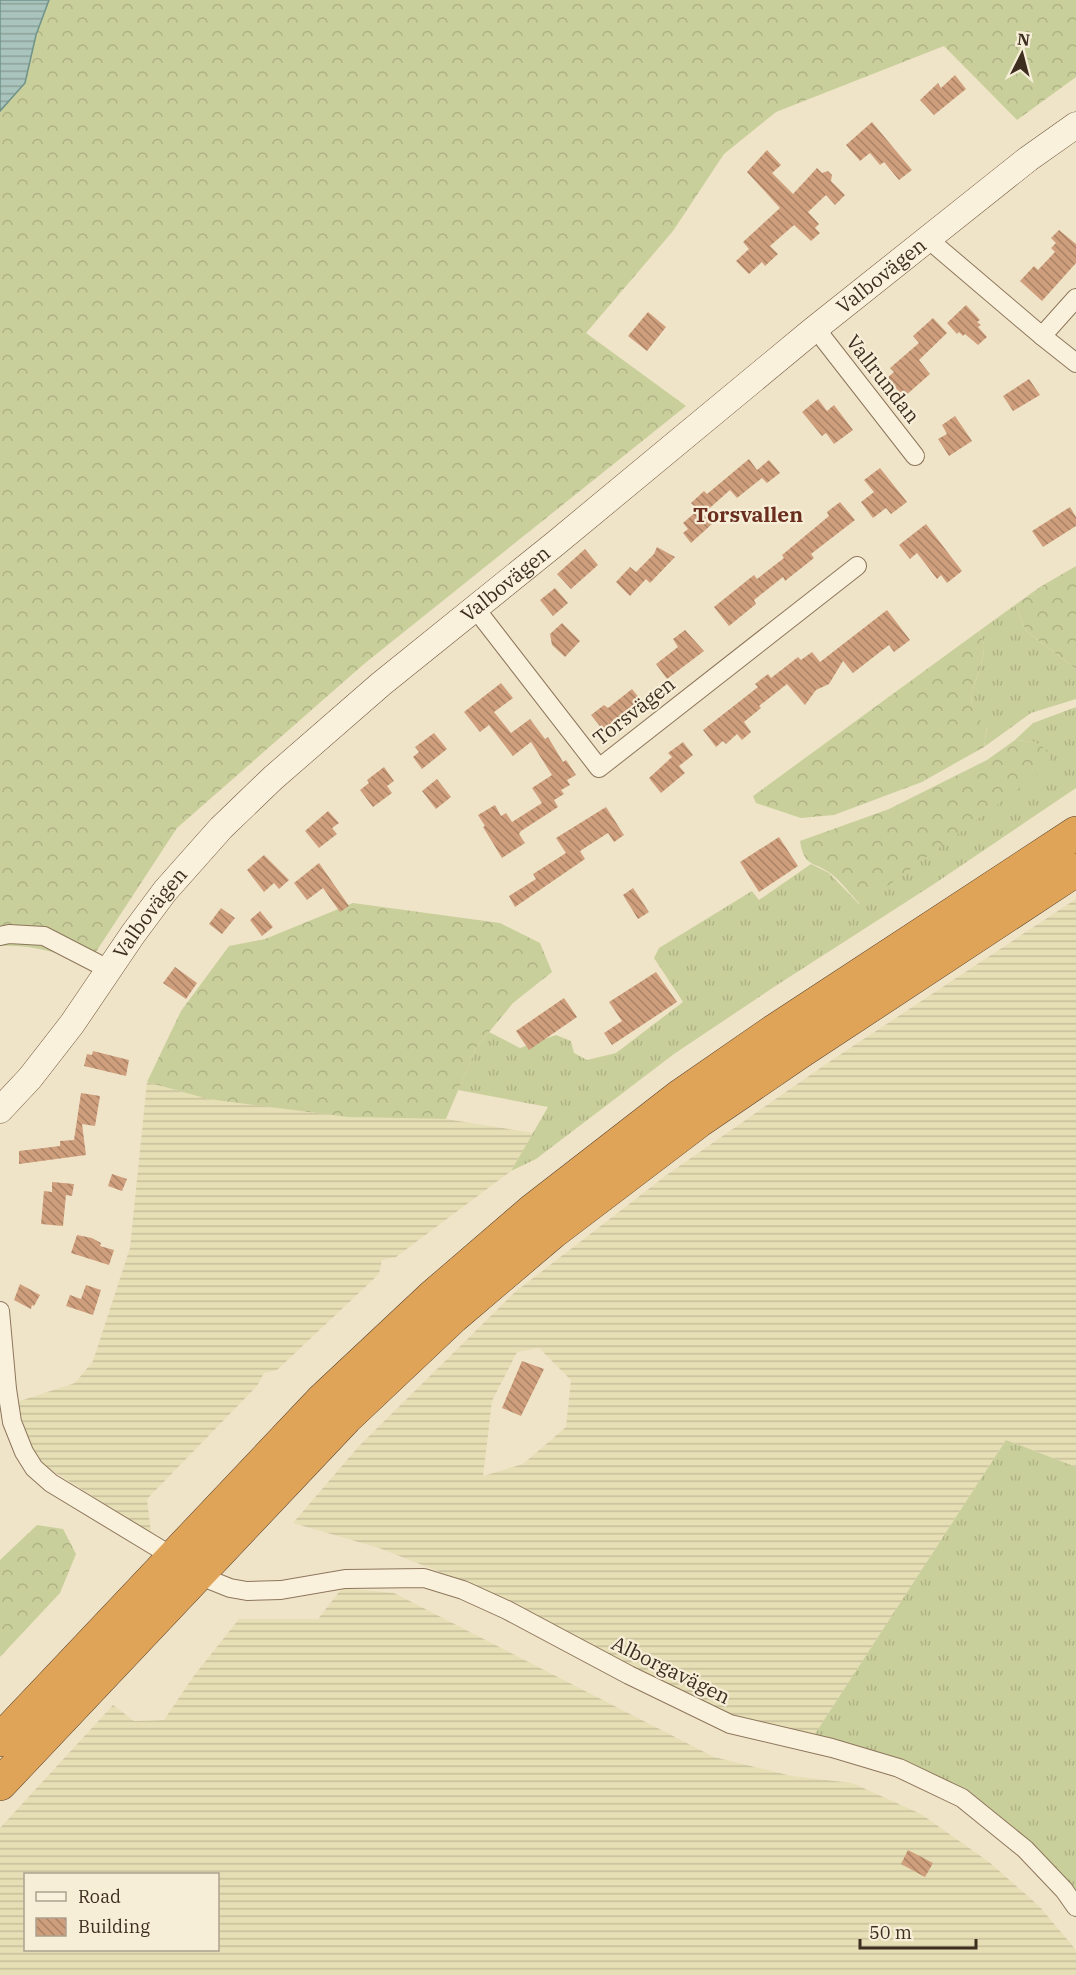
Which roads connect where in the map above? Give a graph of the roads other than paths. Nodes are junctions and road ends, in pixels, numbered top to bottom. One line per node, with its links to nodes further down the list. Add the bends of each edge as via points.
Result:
1 (1076, 125): 2 (main road, Valbovägen)
2 (928, 239): 4 (main road, Valbovägen); 5 (street)
3 (1076, 298): 5 (street)
4 (816, 328): 7 (street, Vallrundan); 9 (main road, Valbovägen)
5 (1042, 336): 6 (street)
6 (1076, 363)
7 (915, 456)
8 (857, 566): 9 (street, Torsvägen, via 599,768)
9 (475, 608): 13 (main road, Valbovägen, via 336,722 245,804 165,891)
10 (1076, 833): 18 (highway, via 680,1096 533,1210 322,1400)
11 (1076, 870): 19 (highway, via 699,1121 553,1232 346,1418)
12 (0, 936): 13 (street, via 44,936)
13 (108, 969): 14 (main road, Valbovägen, via 72,1024)
14 (0, 1110)
15 (0, 1311): 16 (street, via 12,1422 34,1468 51,1484)
16 (160, 1549)
17 (210, 1580): 20 (street, Alborgavägen, via 230,1588 258,1591 345,1579 424,1578 463,1590 730,1724 899,1768 962,1798 1025,1849)
18 (0, 1740)
19 (0, 1784)
20 (1076, 1907)

